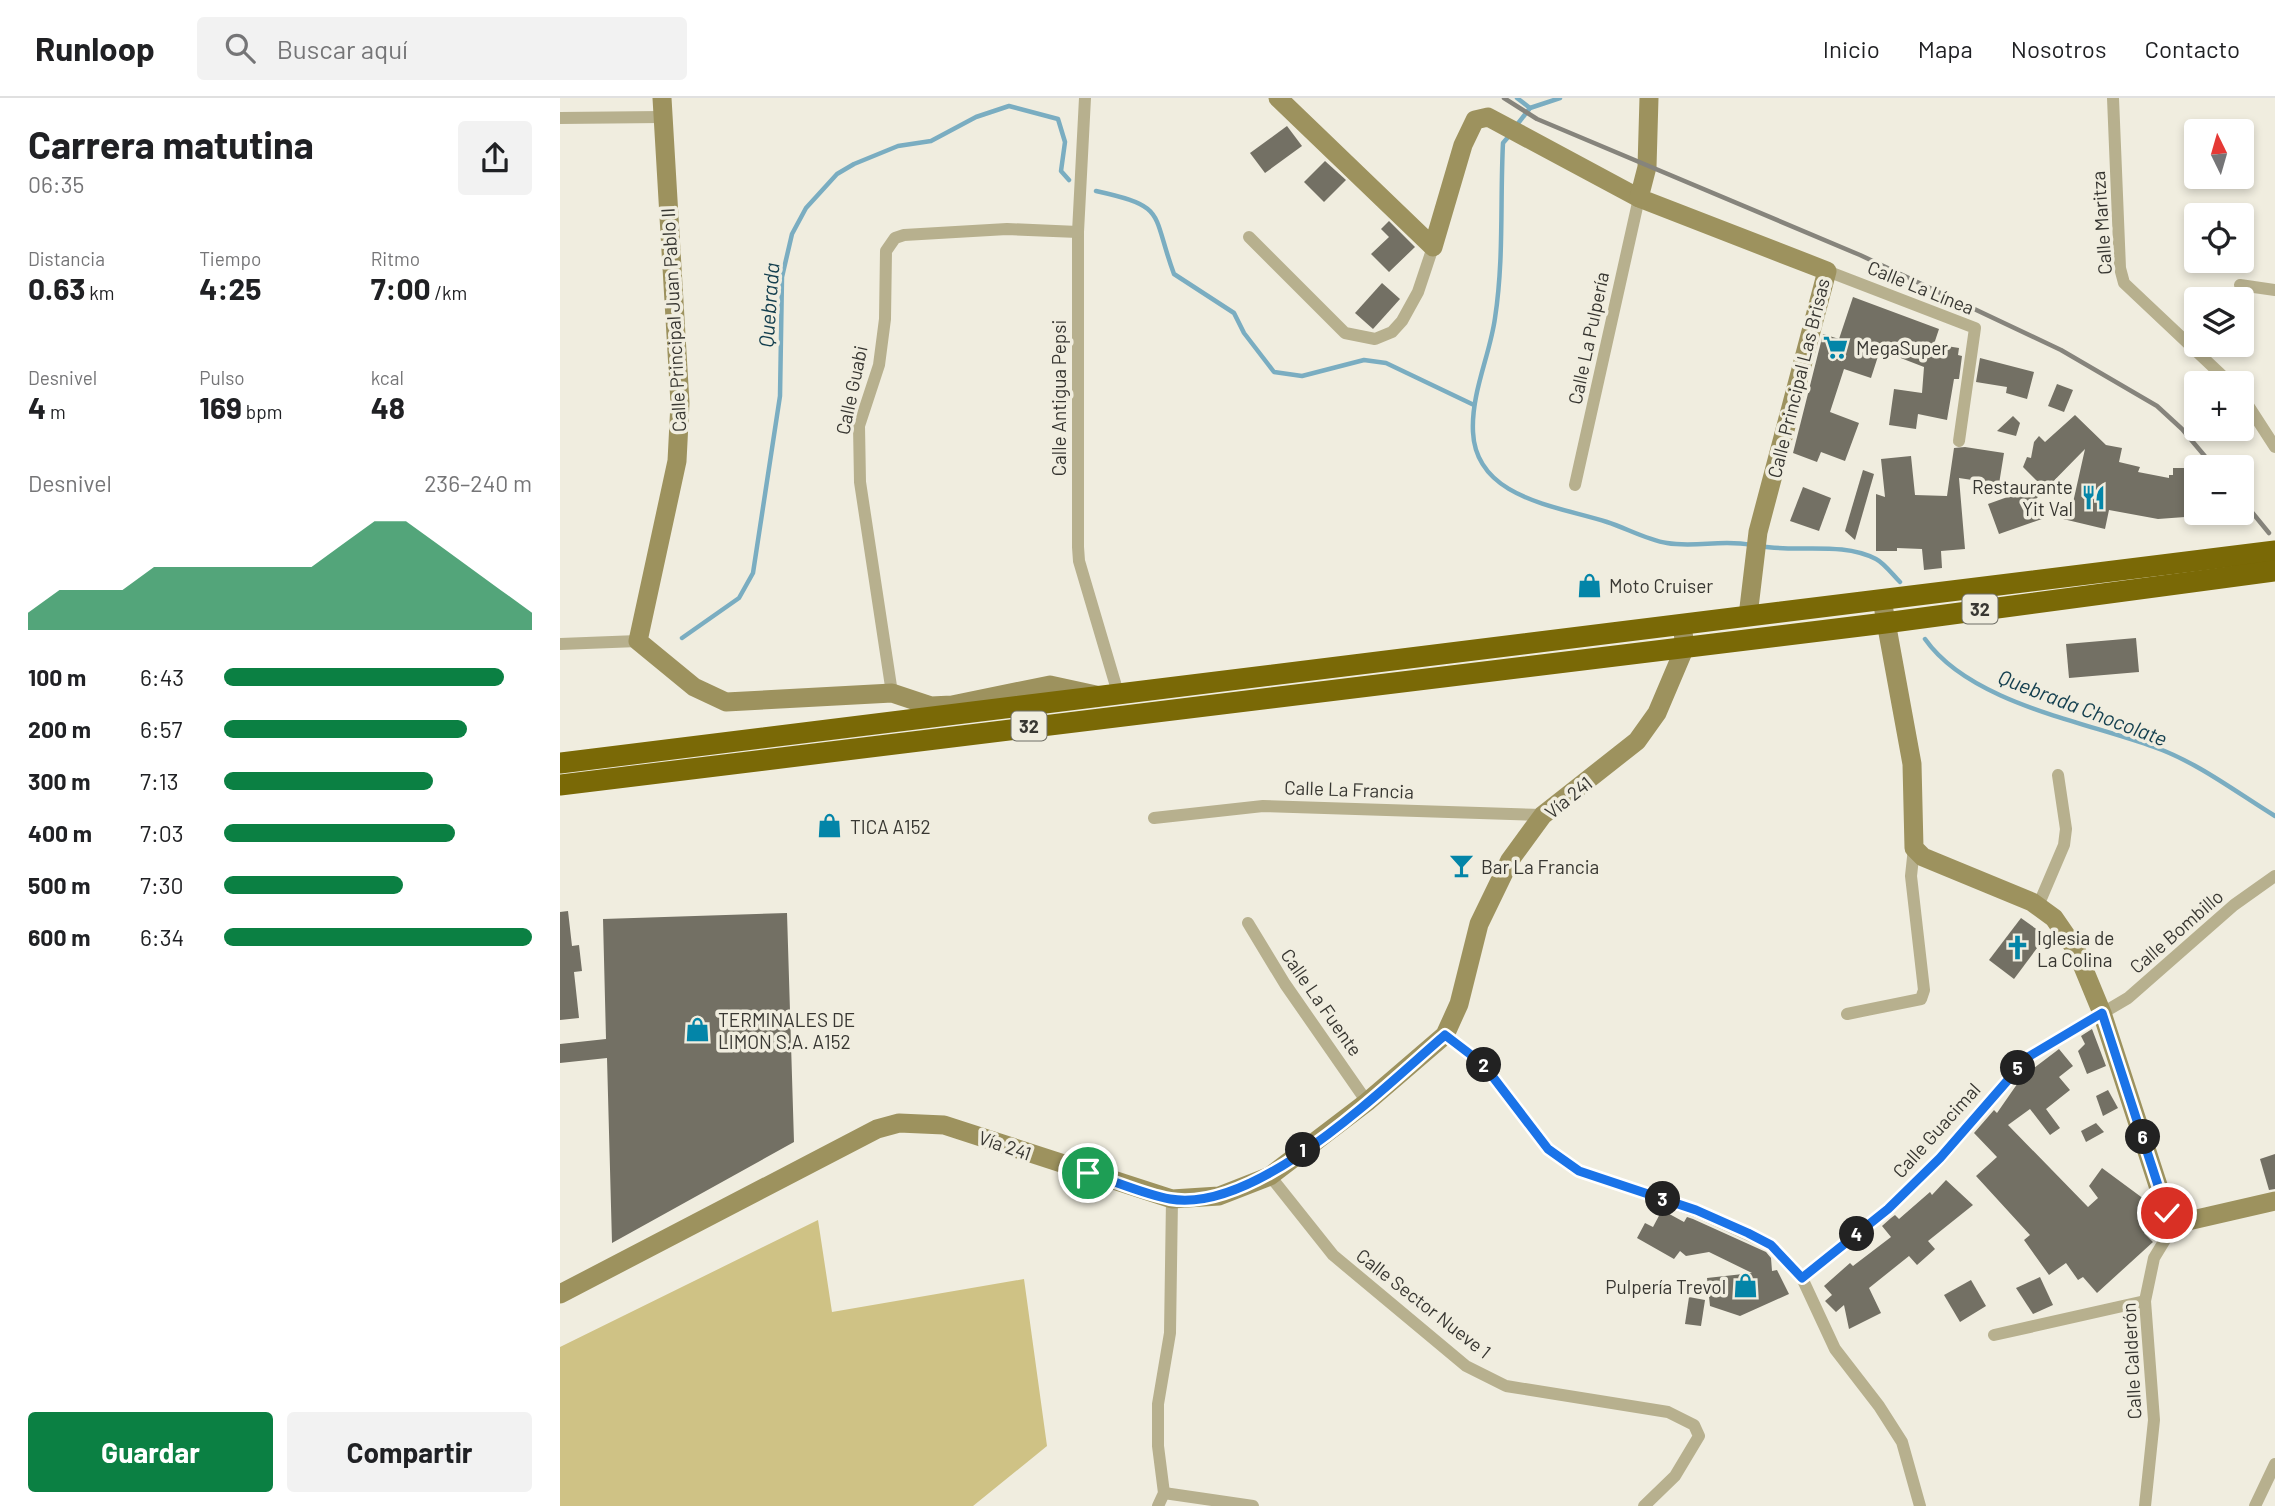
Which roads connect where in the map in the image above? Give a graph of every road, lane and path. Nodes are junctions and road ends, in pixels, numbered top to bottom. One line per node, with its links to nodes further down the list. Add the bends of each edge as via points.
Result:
1 (1085, 98): 8 (street, Calle Antigua Pepsi)
2 (1278, 98): 10 (street)
3 (1649, 98): 7 (street, via 1647,167)
4 (2113, 98): 14 (street, Calle Maritza, via 2124,283)
5 (662, 107): 6 (street); 25 (street, Calle Principal Juan Pablo II, via 680,403 677,461)
6 (560, 118)
7 (1639, 198): 10 (street, via 1500,122 1488,117 1475,120); 11 (street, Calle Principal Las Brisas); 18 (street, Calle La Pulpería)
8 (1078, 232): 28 (street, Calle Antigua Pepsi, via 1077,547); 29 (street, Calle Guabi, via 1007,229 904,235 895,238 886,251 879,365 859,426 859,447 860,482)
9 (1249, 237): 10 (street, via 1345,334 1375,339 1392,332 1402,321 1418,292)
10 (1433, 247)
11 (1827, 271): 16 (street, Calle La Línea, via 1975,328); 22 (street, Calle Principal Las Brisas, via 1758,532)
12 (2240, 285): 13 (street)
13 (2275, 290)
14 (2217, 371)
15 (2254, 415): 17 (street)
16 (1959, 441)
17 (2275, 447)
18 (1575, 485)
19 (2275, 551): 21 (highway, 32)
20 (2275, 571): 23 (highway, 32)
21 (1882, 600): 22 (highway, 32); 23 (street)
22 (1748, 616): 24 (highway, 32)
23 (1885, 623): 27 (highway, 32); 36 (street, via 1912,764)
24 (1682, 625): 27 (street); 28 (highway, 32)
25 (638, 642): 26 (street); 29 (street, via 694,687 726,702)
26 (560, 644)
27 (1685, 647): 33 (highway, 32); 34 (street, Vía 241, via 1657,713 1637,741)
28 (1118, 692): 30 (highway, 32)
29 (892, 693): 30 (street, via 931,706 1050,685)
30 (1096, 695): 31 (highway, 32)
31 (560, 763)
32 (2058, 775): 38 (street, via 2064,845)
33 (560, 785)
34 (1543, 815): 35 (street, Calle La Francia, via 1264,806); 42 (street, Vía 241, via 1510,860 1479,924 1459,1004)
35 (1154, 818)
36 (1914, 848): 38 (street, via 1923,857); 41 (street, via 1911,876 1924,990 1921,999)
37 (2275, 876): 40 (street, Calle Bombillo, via 2234,905 2129,998)
38 (2038, 906): 40 (street, via 2054,918 2077,950)
39 (1248, 923): 43 (street, Calle La Fuente)
40 (2102, 1013): 47 (street, via 2160,1196 2167,1213); 48 (street, Calle Guacimal, via 2028,1057 1940,1158 1888,1209)
41 (1847, 1014)
42 (1445, 1035): 43 (street, Vía 241); 48 (street, via 1483,1064 1548,1149 1579,1171 1696,1210 1748,1233 1771,1245)
43 (1367, 1102): 44 (street, Vía 241)
44 (1270, 1176): 45 (street, Vía 241, via 1219,1196); 56 (street, Calle Sector Nueve 1, via 1333,1255 1466,1366 1506,1387 1668,1412 1695,1425 1699,1436 1675,1476)
45 (1172, 1199): 49 (street, Vía 241, via 944,1125 899,1123 877,1129); 53 (street, via 1170,1333 1158,1404)
46 (2275, 1201): 47 (street)
47 (2177, 1220): 50 (street, Calle Calderón, via 2154,1258)
48 (1802, 1278): 57 (street, via 1835,1349 1902,1441)
49 (560, 1294)
50 (2145, 1301): 51 (street); 58 (street, Calle Calderón, via 2154,1420)
51 (1994, 1335)
52 (2275, 1464): 59 (street)
53 (1164, 1493): 54 (street); 55 (street)
54 (1158, 1506)
55 (1253, 1506)
56 (1644, 1506)
57 (1920, 1506)
58 (2145, 1506)
59 (2255, 1506)

